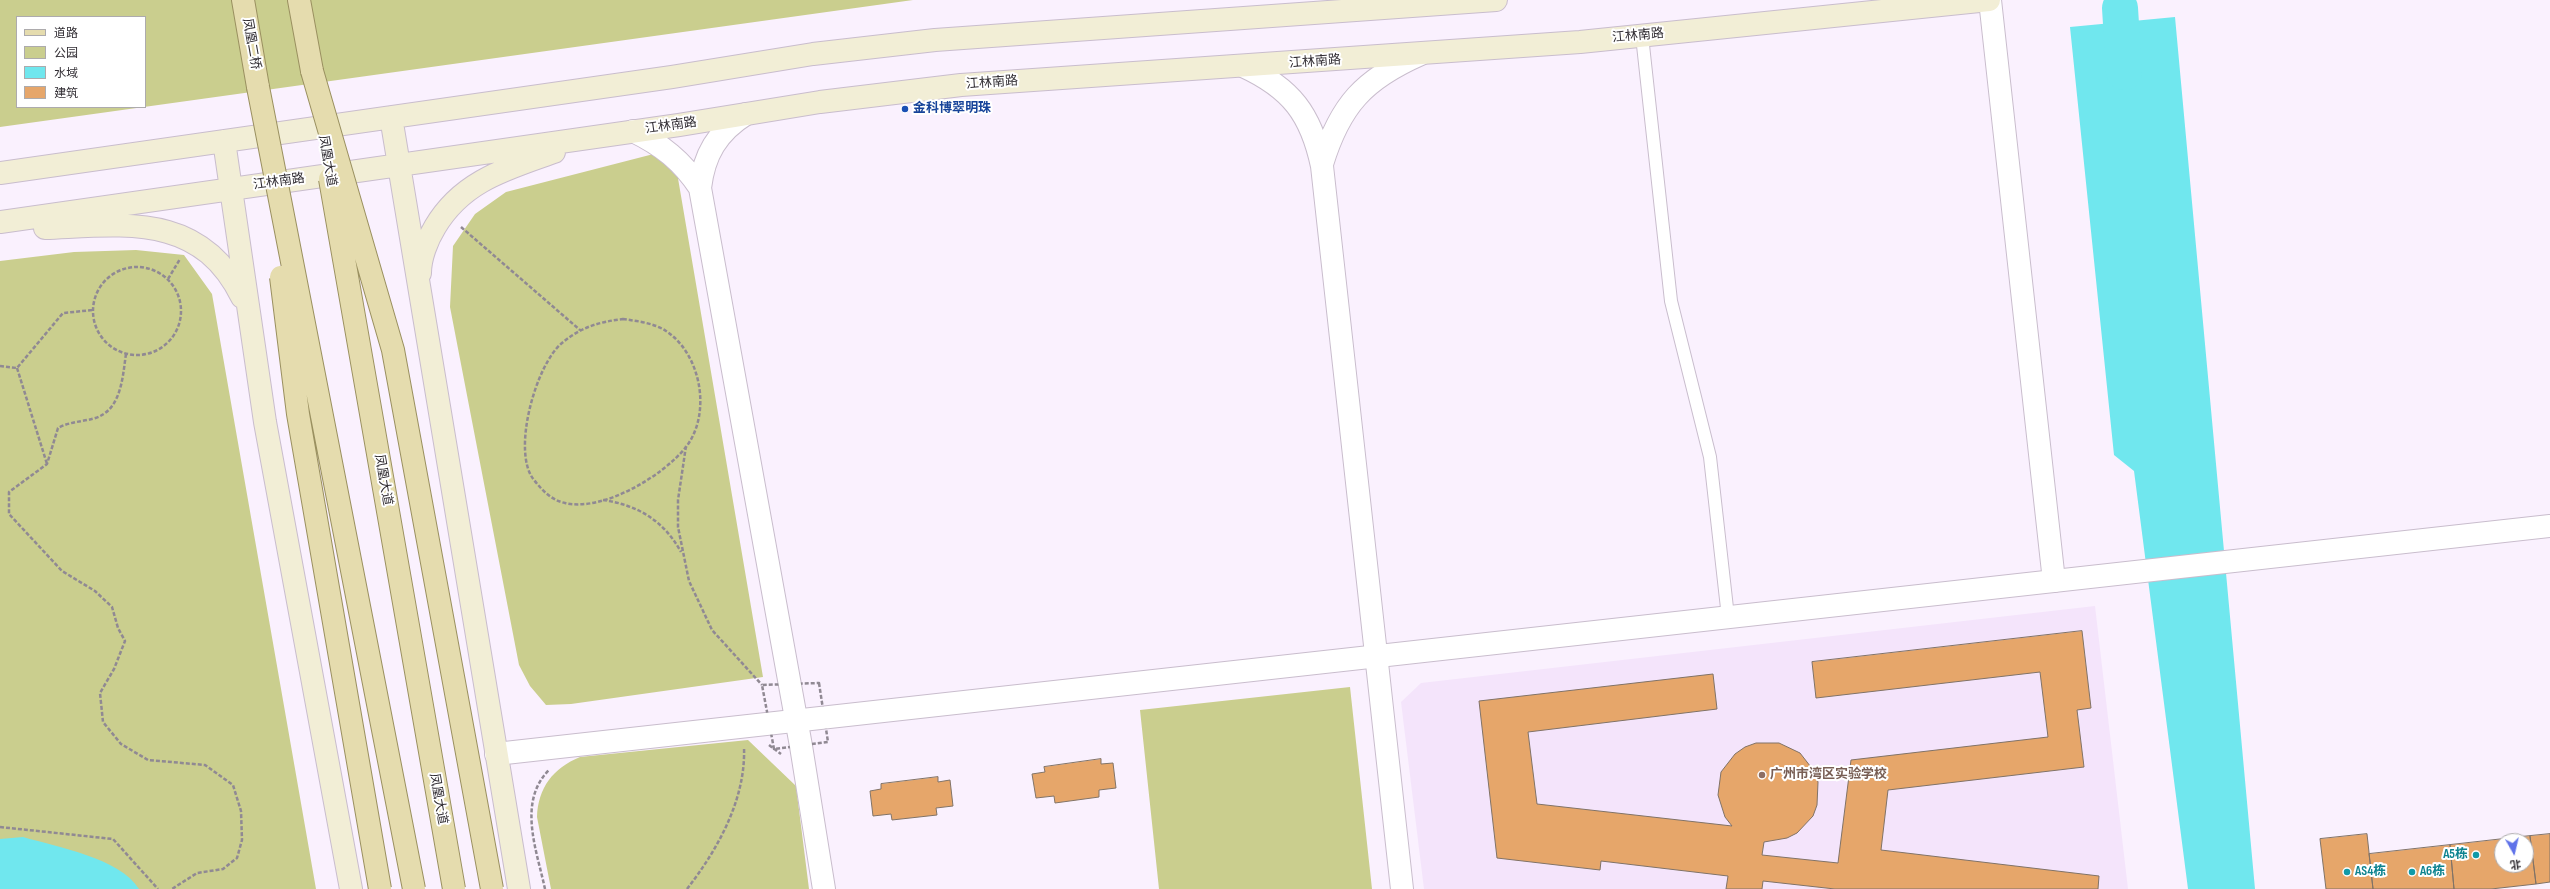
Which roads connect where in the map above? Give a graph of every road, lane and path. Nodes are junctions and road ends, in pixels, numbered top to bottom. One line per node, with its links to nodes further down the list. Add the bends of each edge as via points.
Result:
1 (243, 0): 9 (main road, 凤凰二桥)
2 (299, 0): 8 (main road)
3 (1496, 0): 11 (main road, via 936,40 813,54)
4 (1990, 0): 5 (main road, 江林南路); 35 (street)
5 (1642, 36): 6 (main road, 江林南路); 36 (lane, via 1672,301 1710,457)
6 (1421, 54): 7 (main road, 江林南路); 16 (street, via 1392,67 1367,85 1346,108 1331,136)
7 (1243, 66): 10 (main road, 江林南路, via 961,85 820,102); 16 (street, via 1267,78 1289,94 1305,115 1316,139)
8 (312, 71): 51 (main road, 凤凰大道, bridge); 52 (main road, bridge, via 393,350)
9 (258, 87): 49 (main road, bridge, via 298,414); 50 (main road, bridge)
10 (746, 114): 12 (main road, 江林南路); 18 (street, via 730,124 708,153 702,170)
11 (390, 118): 14 (main road); 15 (main road)
12 (633, 131): 13 (main road, 江林南路); 18 (street, via 671,154)
13 (594, 137): 15 (main road, 江林南路); 20 (main road, via 497,173 468,189)
14 (224, 141): 17 (main road); 19 (main road)
15 (398, 165): 19 (main road, 江林南路); 23 (main road)
16 (1322, 166): 37 (street)
17 (0, 174)
18 (700, 188): 39 (street)
19 (230, 189): 21 (main road, 江林南路); 24 (main road)
20 (444, 212): 23 (main road, via 426,246 420,268); 26 (path)
21 (0, 222)
22 (0, 230): 24 (main road, via 123,225 146,226 169,232 191,241 215,258 234,281)
23 (420, 298): 42 (main road)
24 (247, 307): 48 (main road, via 265,422)
25 (92, 310): 27 (path, via 95,325 102,338 113,348); 27 (path, via 95,296 103,283 114,273 127,268 142,267 156,270 168,279 182,304 181,319 176,332 167,344 155,352 141,355); 29 (path, via 63,313)
26 (580, 330): 30 (path, via 601,322 623,319 645,322 666,330 686,349 694,365 699,388 699,410); 32 (path, via 546,362 530,407 526,432 527,458 532,478 545,494 564,503 585,504)
27 (126, 354): 31 (path, via 118,397 103,415 68,423 58,428)
28 (0, 366): 29 (path)
29 (17, 368): 31 (path)
30 (686, 446): 32 (path, via 666,467 641,484); 34 (path, via 678,500)
31 (47, 464): 47 (path, via 9,492 9,514 62,571 95,591 112,607 125,641 114,669 100,693 103,722 121,744 148,760 205,765 233,785 241,811 242,840 237,858 223,869 197,873)
32 (600, 500): 34 (path, via 628,505 658,521 672,536)
33 (2550, 526): 35 (street)
34 (682, 554): 38 (path, via 692,587 712,630)
35 (2054, 581): 36 (street)
36 (1728, 617): 37 (street)
37 (1376, 656): 39 (street); 57 (street)
38 (762, 685)
39 (796, 720): 42 (street); 56 (street)
40 (744, 742): 55 (path, via 737,800 728,824)
41 (762, 742): 43 (path)
42 (496, 754): 53 (main road)
43 (784, 758)
44 (551, 767): 54 (path, via 534,793 531,817)
45 (0, 827): 46 (path, via 113,839)
46 (158, 889)
47 (172, 889)
48 (351, 889)
49 (380, 889)
50 (414, 889)
51 (454, 889)
52 (492, 889)
53 (519, 889)
54 (545, 889)
55 (686, 889)
56 (824, 889)
57 (1402, 889)

